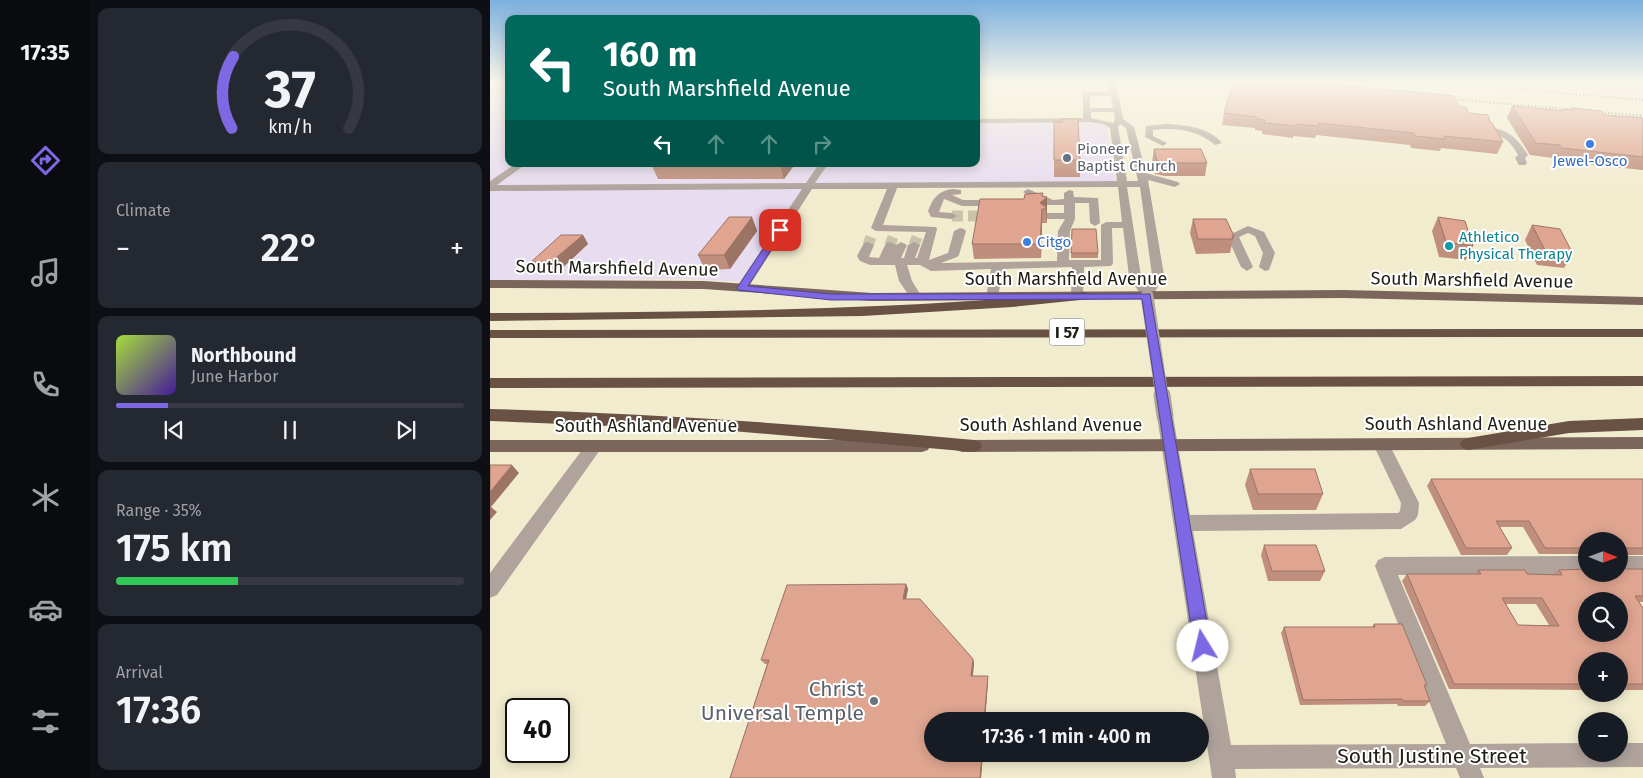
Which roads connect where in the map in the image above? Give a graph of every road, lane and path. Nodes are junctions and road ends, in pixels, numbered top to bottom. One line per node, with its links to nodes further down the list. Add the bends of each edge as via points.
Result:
1 (1102, 118): 3 (street)
2 (1117, 118): 5 (street)
3 (1088, 120): 4 (street); 5 (street)
4 (980, 121)
5 (1117, 123): 12 (street, via 1130,127); 14 (street)
6 (1488, 130): 9 (street, via 1503,132 1512,140 1512,147)
7 (1218, 143): 8 (street, via 1211,136 1182,128 1149,128 1149,137)
8 (1163, 144)
9 (1521, 160)
10 (517, 167): 16 (street)
11 (820, 167): 18 (street)
12 (1143, 179): 14 (street); 15 (street); 38 (street, via 1158,275)
13 (1068, 184): 14 (street); 17 (street); 20 (street)
14 (1123, 184): 25 (street)
15 (1175, 184)
16 (490, 186): 18 (street)
17 (893, 186): 18 (street); 27 (street)
18 (808, 187): 36 (street)
19 (941, 195): 21 (street, via 962,203); 21 (street, via 947,192 1026,192); 22 (street, via 937,198 934,215)
20 (1069, 201): 21 (street); 24 (street); 24 (street, via 1094,200)
21 (1052, 203)
22 (952, 216)
23 (1047, 216): 24 (street)
24 (1084, 221): 25 (street); 28 (street, via 1064,231); 28 (street, via 1102,248 1107,263)
25 (1128, 225): 38 (street, via 1136,276)
26 (960, 231): 30 (street, via 953,255)
27 (894, 237): 29 (street); 29 (street); 29 (street, via 862,256 864,259); 30 (street, via 932,228)
28 (1068, 253): 31 (street); 37 (street)
29 (892, 262): 30 (street); 39 (street)
30 (924, 263): 31 (street, via 931,267)
31 (997, 267): 40 (street)
32 (1256, 267): 32 (street, via 1269,253 1260,234 1244,228)
33 (1513, 282): 34 (path)
34 (1523, 283)
35 (490, 284): 36 (main road, South Marshfield Avenue, via 664,284)
36 (742, 288): 39 (main road, South Marshfield Avenue, via 831,297)
37 (1081, 296): 38 (main road, South Marshfield Avenue); 40 (main road, South Marshfield Avenue); 42 (highway, via 1018,304 860,313)
38 (1147, 296): 41 (main road, South Marshfield Avenue, via 1362,294); 52 (street, bridge)
39 (916, 297): 40 (main road, South Marshfield Avenue)
40 (992, 297)
41 (1643, 301)
42 (490, 317)
43 (1643, 333): 44 (highway, I 57)
44 (490, 334)
45 (1643, 381): 46 (highway)
46 (490, 383)
47 (490, 415): 55 (highway, via 800,429)
48 (1643, 424): 50 (highway, via 1569,427)
49 (1381, 444): 50 (main road, South Ashland Avenue); 52 (main road, South Ashland Avenue); 56 (street, via 1410,503 1409,516 1401,521)
50 (1468, 444): 51 (main road, South Ashland Avenue)
51 (1643, 444)
52 (1170, 445): 55 (main road, South Ashland Avenue); 56 (street)
53 (490, 446): 54 (main road, South Ashland Avenue)
54 (594, 446): 55 (main road, South Ashland Avenue); 60 (street)
55 (974, 446)
56 (1183, 523): 63 (street)
57 (1628, 565): 58 (street)
58 (1643, 565)
59 (1578, 566): 62 (street, via 1386,566)
60 (490, 589)
61 (1643, 754): 62 (street, South Justine Street)
62 (1462, 755): 63 (street, South Justine Street); 64 (street)
63 (1222, 767)
64 (1472, 778)

